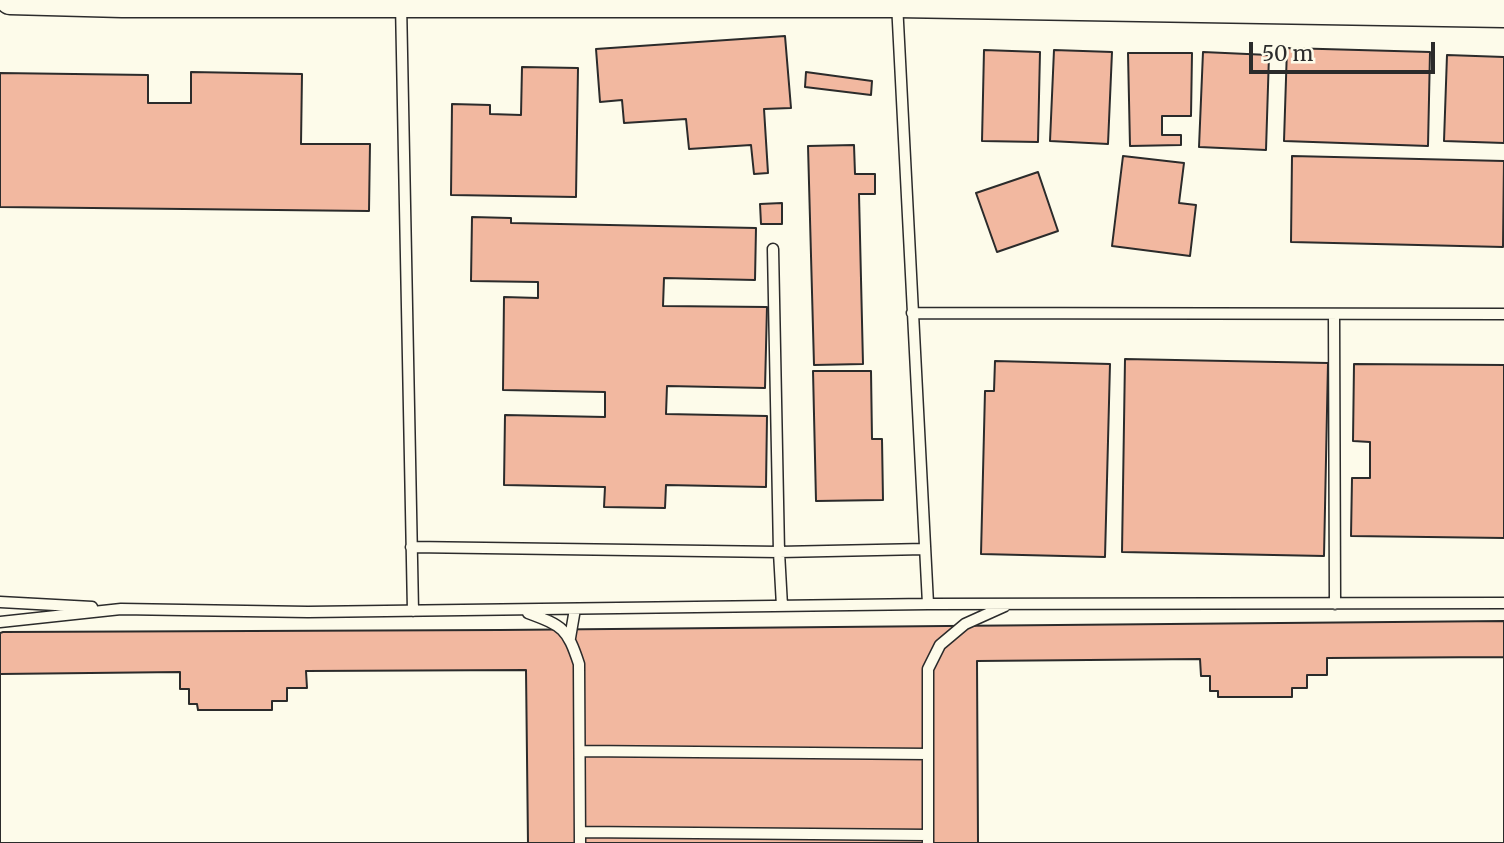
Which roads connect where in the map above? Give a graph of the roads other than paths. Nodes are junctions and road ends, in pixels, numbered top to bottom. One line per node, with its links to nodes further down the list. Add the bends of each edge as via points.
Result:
1 (10, 0): 2 (street)
2 (122, 1): 4 (street)
3 (823, 2): 4 (street); 5 (street)
4 (401, 3): 11 (lane)
5 (897, 4): 6 (street); 8 (lane)
6 (1504, 13)
7 (773, 249): 13 (lane)
8 (912, 313): 10 (lane); 12 (lane)
9 (1504, 314): 10 (lane)
10 (1334, 315): 19 (lane)
11 (411, 547): 13 (lane); 24 (lane)
12 (925, 550): 13 (lane); 16 (lane)
13 (779, 552): 20 (lane)
14 (0, 602): 21 (lane)
15 (1504, 603): 19 (lane)
16 (928, 604): 17 (lane); 20 (lane)
17 (959, 604): 18 (lane); 26 (lane)
18 (1011, 604): 19 (lane); 26 (lane)
19 (1335, 604)
20 (782, 606): 22 (lane)
21 (121, 609): 24 (lane); 25 (lane)
22 (575, 609): 23 (lane); 27 (lane)
23 (518, 610): 24 (lane); 27 (lane, via 554,622)
24 (413, 611)
25 (0, 622)
26 (965, 624): 29 (lane, via 940,645 928,669)
27 (570, 638): 28 (lane, via 579,664)
28 (580, 751): 29 (lane); 30 (lane)
29 (928, 754): 31 (lane)
30 (580, 838): 31 (lane)
31 (928, 839)

